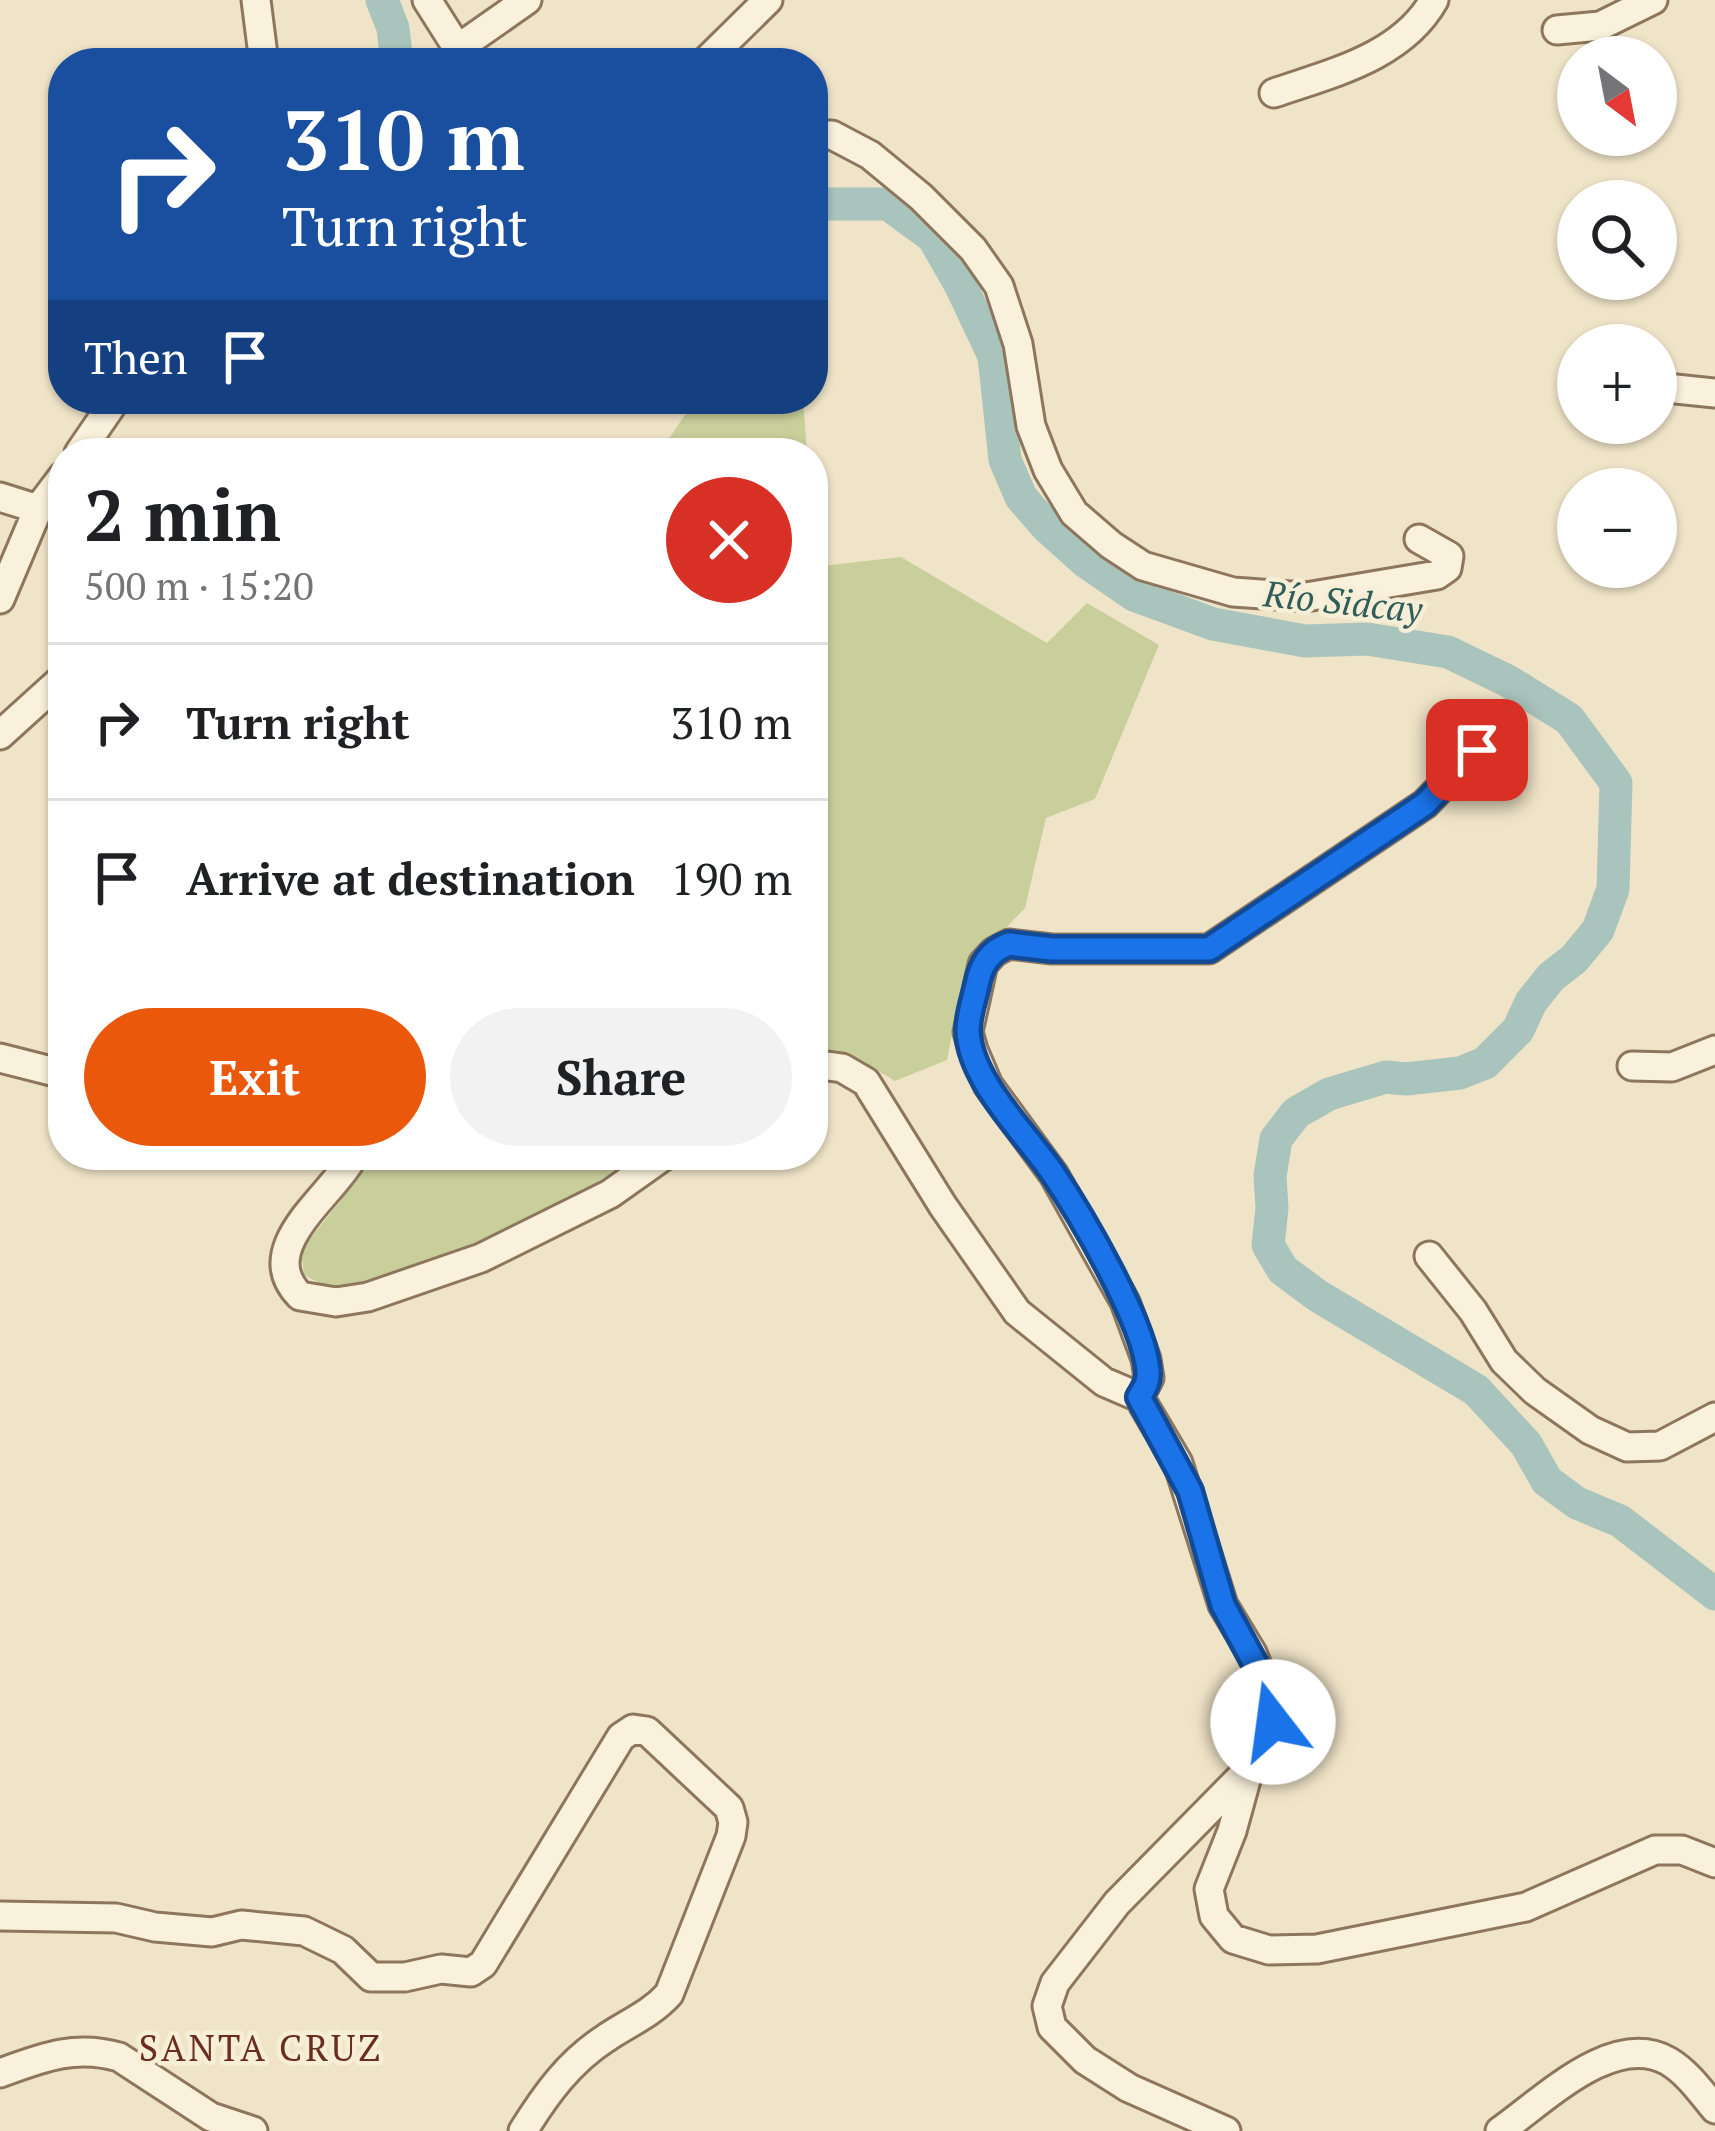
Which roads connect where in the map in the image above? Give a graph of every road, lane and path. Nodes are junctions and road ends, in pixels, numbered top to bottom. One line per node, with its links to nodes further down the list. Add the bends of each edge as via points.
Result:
1 (256, 0): 8 (street)
2 (427, 0): 9 (street)
3 (526, 0): 10 (street)
4 (768, 0): 11 (street)
5 (1434, 0): 12 (street, via 1406,34 1368,60)
6 (1653, 0): 7 (street, via 1600,26)
7 (1557, 30)
8 (262, 48)
9 (457, 48)
10 (471, 48)
11 (719, 48)
12 (1274, 93)
13 (828, 135): 19 (street, via 870,155 973,249 999,286 1048,470 1074,513 1127,556 1232,592 1306,597 1448,568 1444,550)
14 (1677, 389): 15 (street)
15 (1715, 394)
16 (48, 496): 18 (street)
17 (0, 497): 18 (street)
18 (38, 509): 20 (street)
19 (1419, 538)
20 (0, 598)
21 (48, 692): 22 (street)
22 (0, 735)
23 (1477, 750): 32 (street, via 1425,804 1221,944 1197,952 1009,944 983,964 968,1031 973,1050 1125,1302 1147,1359)
24 (1715, 1050): 27 (street, via 1672,1067)
25 (0, 1058): 28 (street)
26 (828, 1066): 32 (street, via 866,1082 1017,1312 1104,1382)
27 (1632, 1066)
28 (48, 1070)
29 (343, 1170): 30 (street, via 286,1246 285,1271 300,1296 368,1298 481,1258)
30 (644, 1170)
31 (1429, 1256): 33 (street, via 1504,1361 1590,1430 1628,1447 1660,1446)
32 (1139, 1397): 34 (street, via 1178,1462 1223,1605 1266,1684 1273,1722)
33 (1715, 1417)
34 (1249, 1769): 35 (street, via 1209,1898 1233,1939 1269,1950 1317,1949 1526,1907 1655,1850); 41 (street, via 1117,1903 1055,1983 1047,2006 1058,2036 1085,2060)
35 (1715, 1863)
36 (0, 1916): 39 (street, via 116,1918 212,1932 241,1924 290,1929 331,1942 371,1977 471,1972 621,1737 647,1731 729,1808 731,1837 669,1994 572,2065)
37 (0, 2073): 40 (street, via 54,2054 106,2053 211,2117)
38 (1715, 2109): 42 (street, via 1670,2062 1625,2053 1604,2059)
39 (526, 2130)
40 (253, 2131)
41 (1226, 2131)
42 (1500, 2131)

